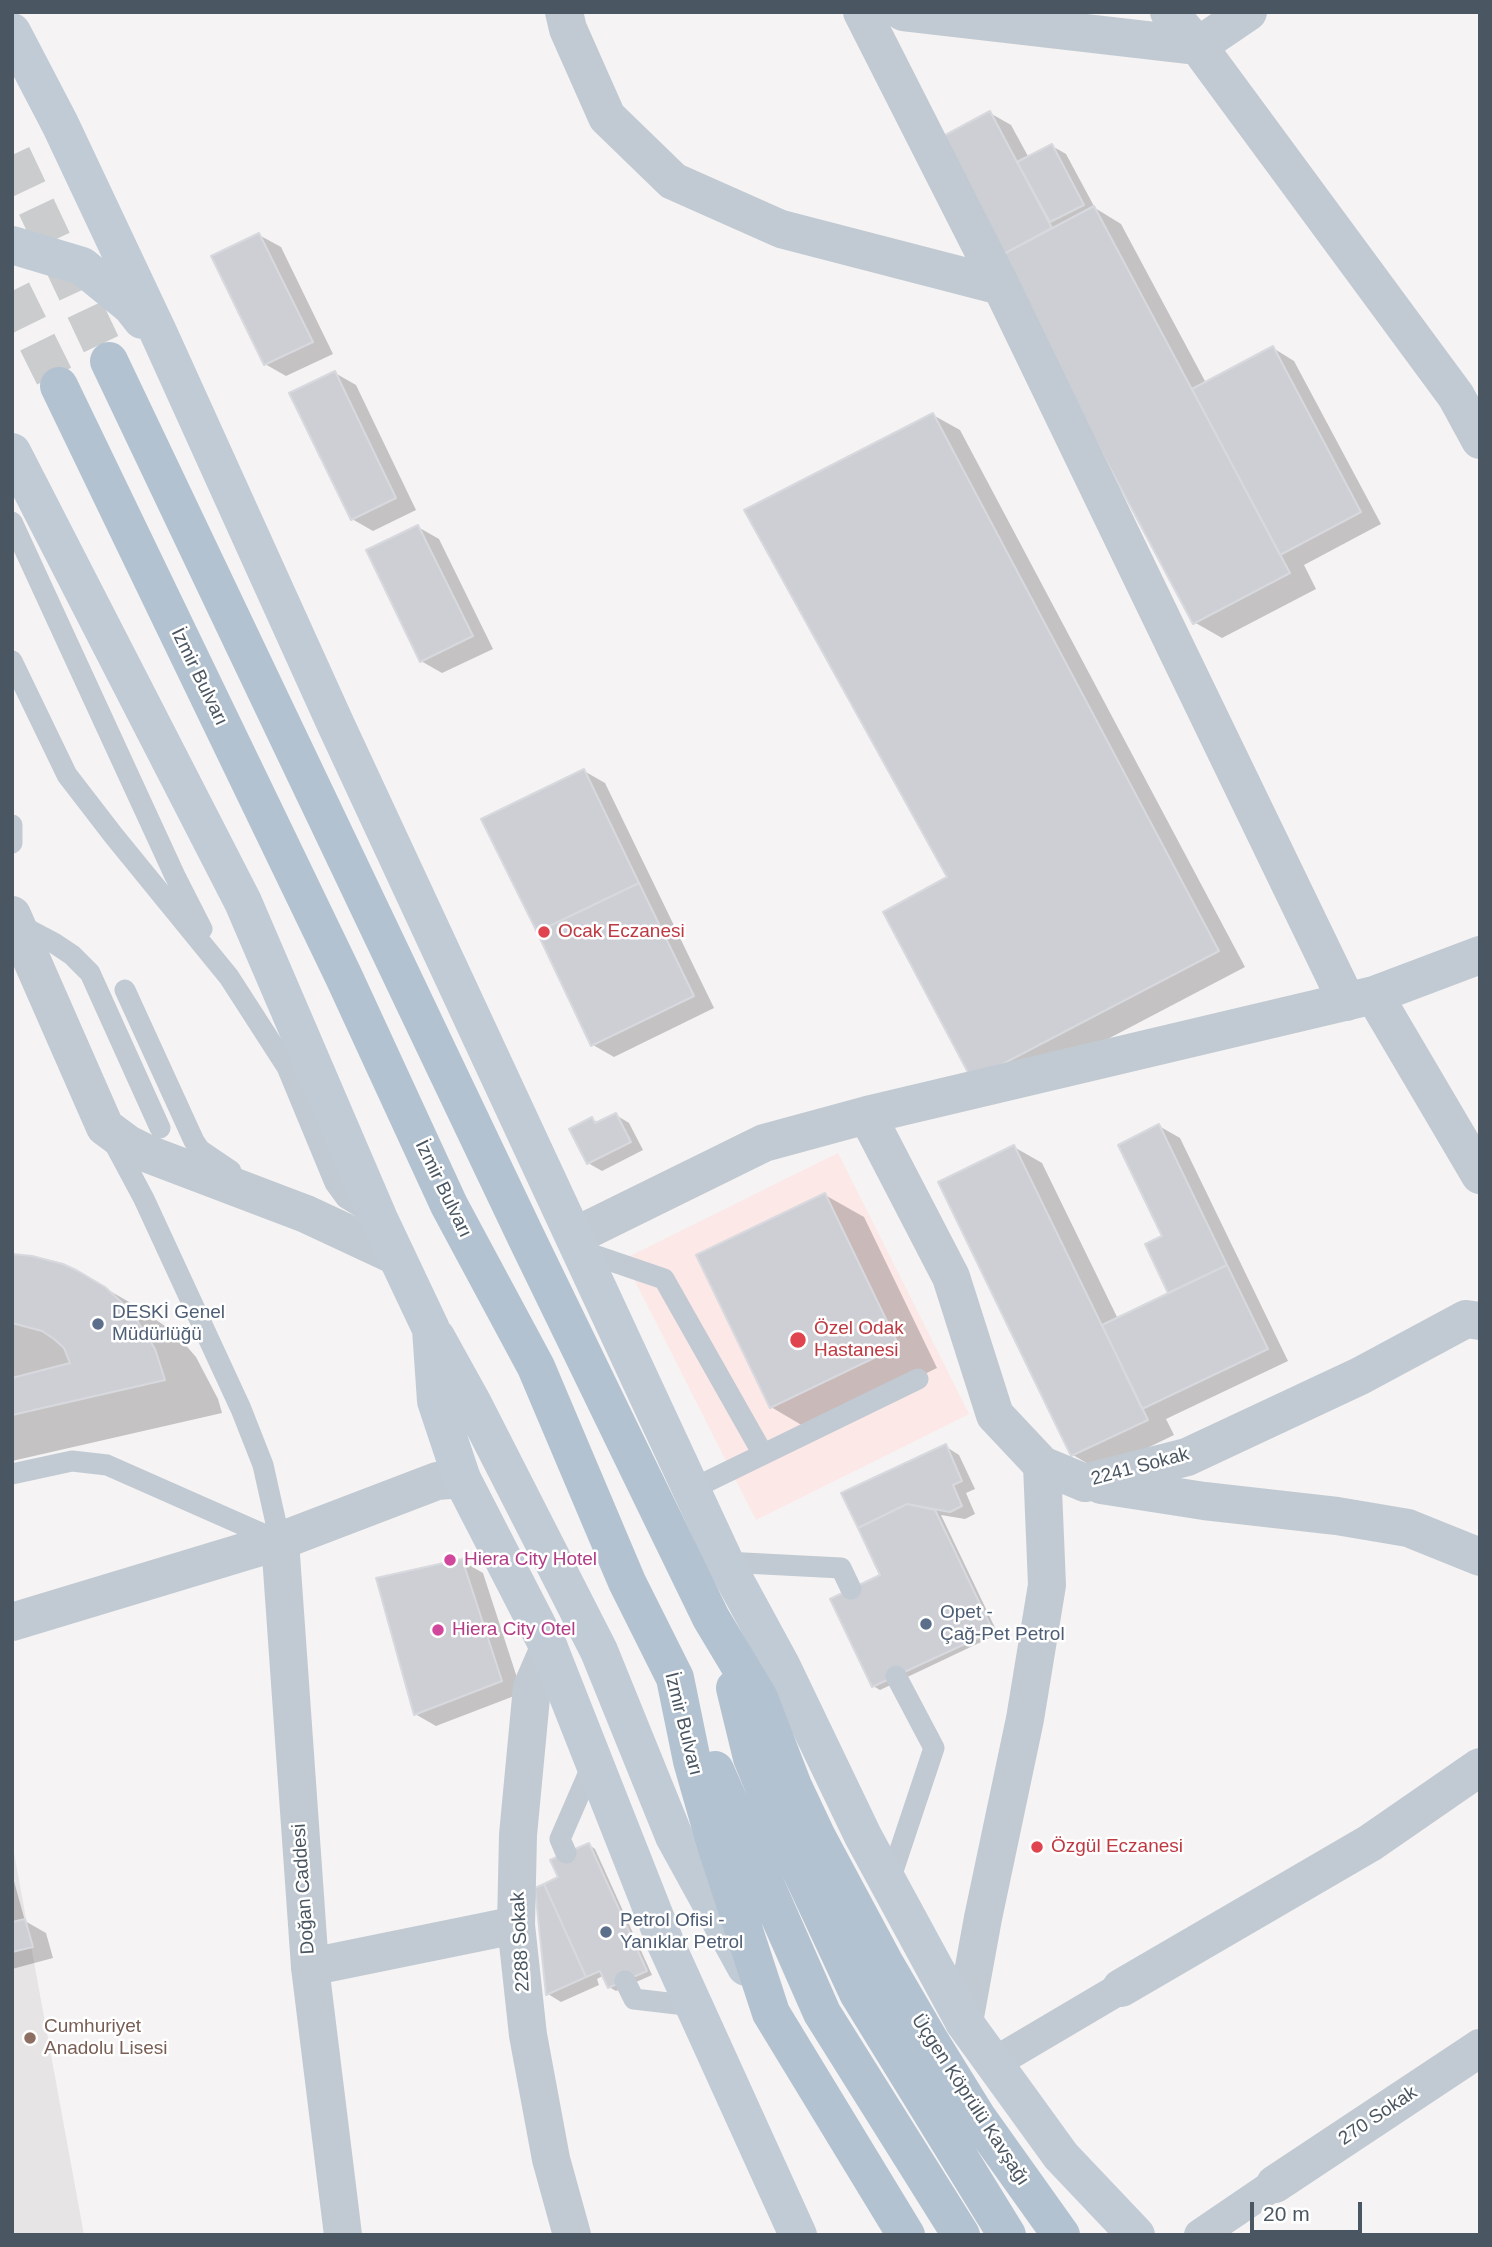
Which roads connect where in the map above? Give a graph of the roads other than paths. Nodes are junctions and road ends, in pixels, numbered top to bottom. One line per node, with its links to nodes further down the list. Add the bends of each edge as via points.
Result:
1 (564, 12): 9 (street, via 607,117 673,181 781,229)
2 (862, 12): 9 (street)
3 (903, 12): 7 (street)
4 (1169, 12): 7 (street)
5 (1248, 12): 7 (street)
6 (12, 32): 10 (main road)
7 (1198, 46): 13 (street)
8 (12, 245): 10 (main road, via 82,266 131,306)
9 (1001, 286): 24 (street)
10 (169, 355): 32 (main road)
11 (109, 361): 48 (main road)
12 (59, 386): 52 (main road, İzmir Bulvarı, via 449,1205 536,1367 627,1582)
13 (1468, 389): 14 (street)
14 (1480, 440)
15 (12, 452): 31 (main road, via 243,902)
16 (12, 522): 22 (lane, via 174,876)
17 (12, 662): 22 (lane, via 67,775)
18 (12, 825): 19 (lane)
19 (12, 842)
20 (14, 919): 26 (street); 27 (lane, via 72,955 90,973)
21 (1480, 956): 24 (street)
22 (223, 970): 31 (lane, via 287,1067 335,1183 346,1198)
23 (129, 998): 30 (lane, via 200,1150)
24 (1361, 999): 25 (street); 28 (street)
25 (867, 1115): 32 (street, via 764,1143); 38 (street, 2241 Sokak, via 951,1277 995,1415)
26 (105, 1127): 27 (street, via 128,1144); 29 (lane)
27 (165, 1145): 29 (lane, via 143,1177); 30 (street)
28 (1480, 1175)
29 (144, 1199): 43 (lane, via 241,1409 263,1465)
30 (306, 1214): 33 (street)
31 (379, 1219): 33 (main road)
32 (579, 1244): 37 (lane, via 664,1279); 42 (main road)
33 (396, 1256): 35 (main road)
34 (1480, 1321): 41 (street, 2241 Sokak, via 1466,1319 1360,1376 1187,1457)
35 (431, 1329): 40 (main road, via 436,1401); 63 (main road, via 599,1651 674,1836)
36 (918, 1379): 37 (lane)
37 (763, 1454): 42 (lane)
38 (1042, 1465): 41 (street, 2241 Sokak); 64 (street, via 1046,1585 1026,1720)
39 (12, 1474): 43 (lane, via 72,1461 95,1462)
40 (462, 1479): 43 (street, via 437,1481); 50 (main road)
41 (1085, 1483): 44 (street, via 1408,1528)
42 (692, 1489): 45 (main road)
43 (280, 1541): 49 (street); 59 (street, Doğan Caddesi)
44 (1480, 1557)
45 (725, 1562): 46 (lane, via 841,1567); 47 (main road)
46 (852, 1588)
47 (747, 1602): 53 (main road); 57 (main road)
48 (711, 1618): 53 (main road); 73 (main road, via 752,1758 858,1993)
49 (12, 1622)
50 (549, 1648): 54 (main road); 58 (street, 2288 Sokak, via 532,1687 518,1835)
51 (896, 1676): 57 (lane, via 934,1748)
52 (675, 1678): 63 (main road, İzmir Bulvarı, via 716,1845); 72 (main road, via 822,2013)
53 (760, 1698): 74 (main road, Üçgen Köprülü Kavşağı, via 817,1838 884,1962 977,2117)
54 (593, 1763): 56 (lane, via 560,1839); 62 (main road)
55 (1480, 1767): 61 (street, via 1370,1843)
56 (566, 1853)
57 (889, 1883): 64 (main road)
58 (516, 1925): 59 (street); 69 (street, 2288 Sokak, via 527,2035 551,2159)
59 (310, 1967): 68 (street, Doğan Caddesi)
60 (625, 1981): 62 (lane, via 634,1999)
61 (1121, 1988): 66 (street)
62 (694, 2006): 70 (main road)
63 (771, 2013): 71 (main road)
64 (964, 2022): 66 (main road)
65 (1480, 2048): 67 (street, 270 Sokak)
66 (993, 2063): 75 (main road, via 1060,2156)
67 (1275, 2185): 76 (street)
68 (343, 2235)
69 (572, 2235)
70 (798, 2235)
71 (906, 2235)
72 (961, 2235)
73 (1006, 2235)
74 (1061, 2235)
75 (1136, 2235)
76 (1200, 2235)

